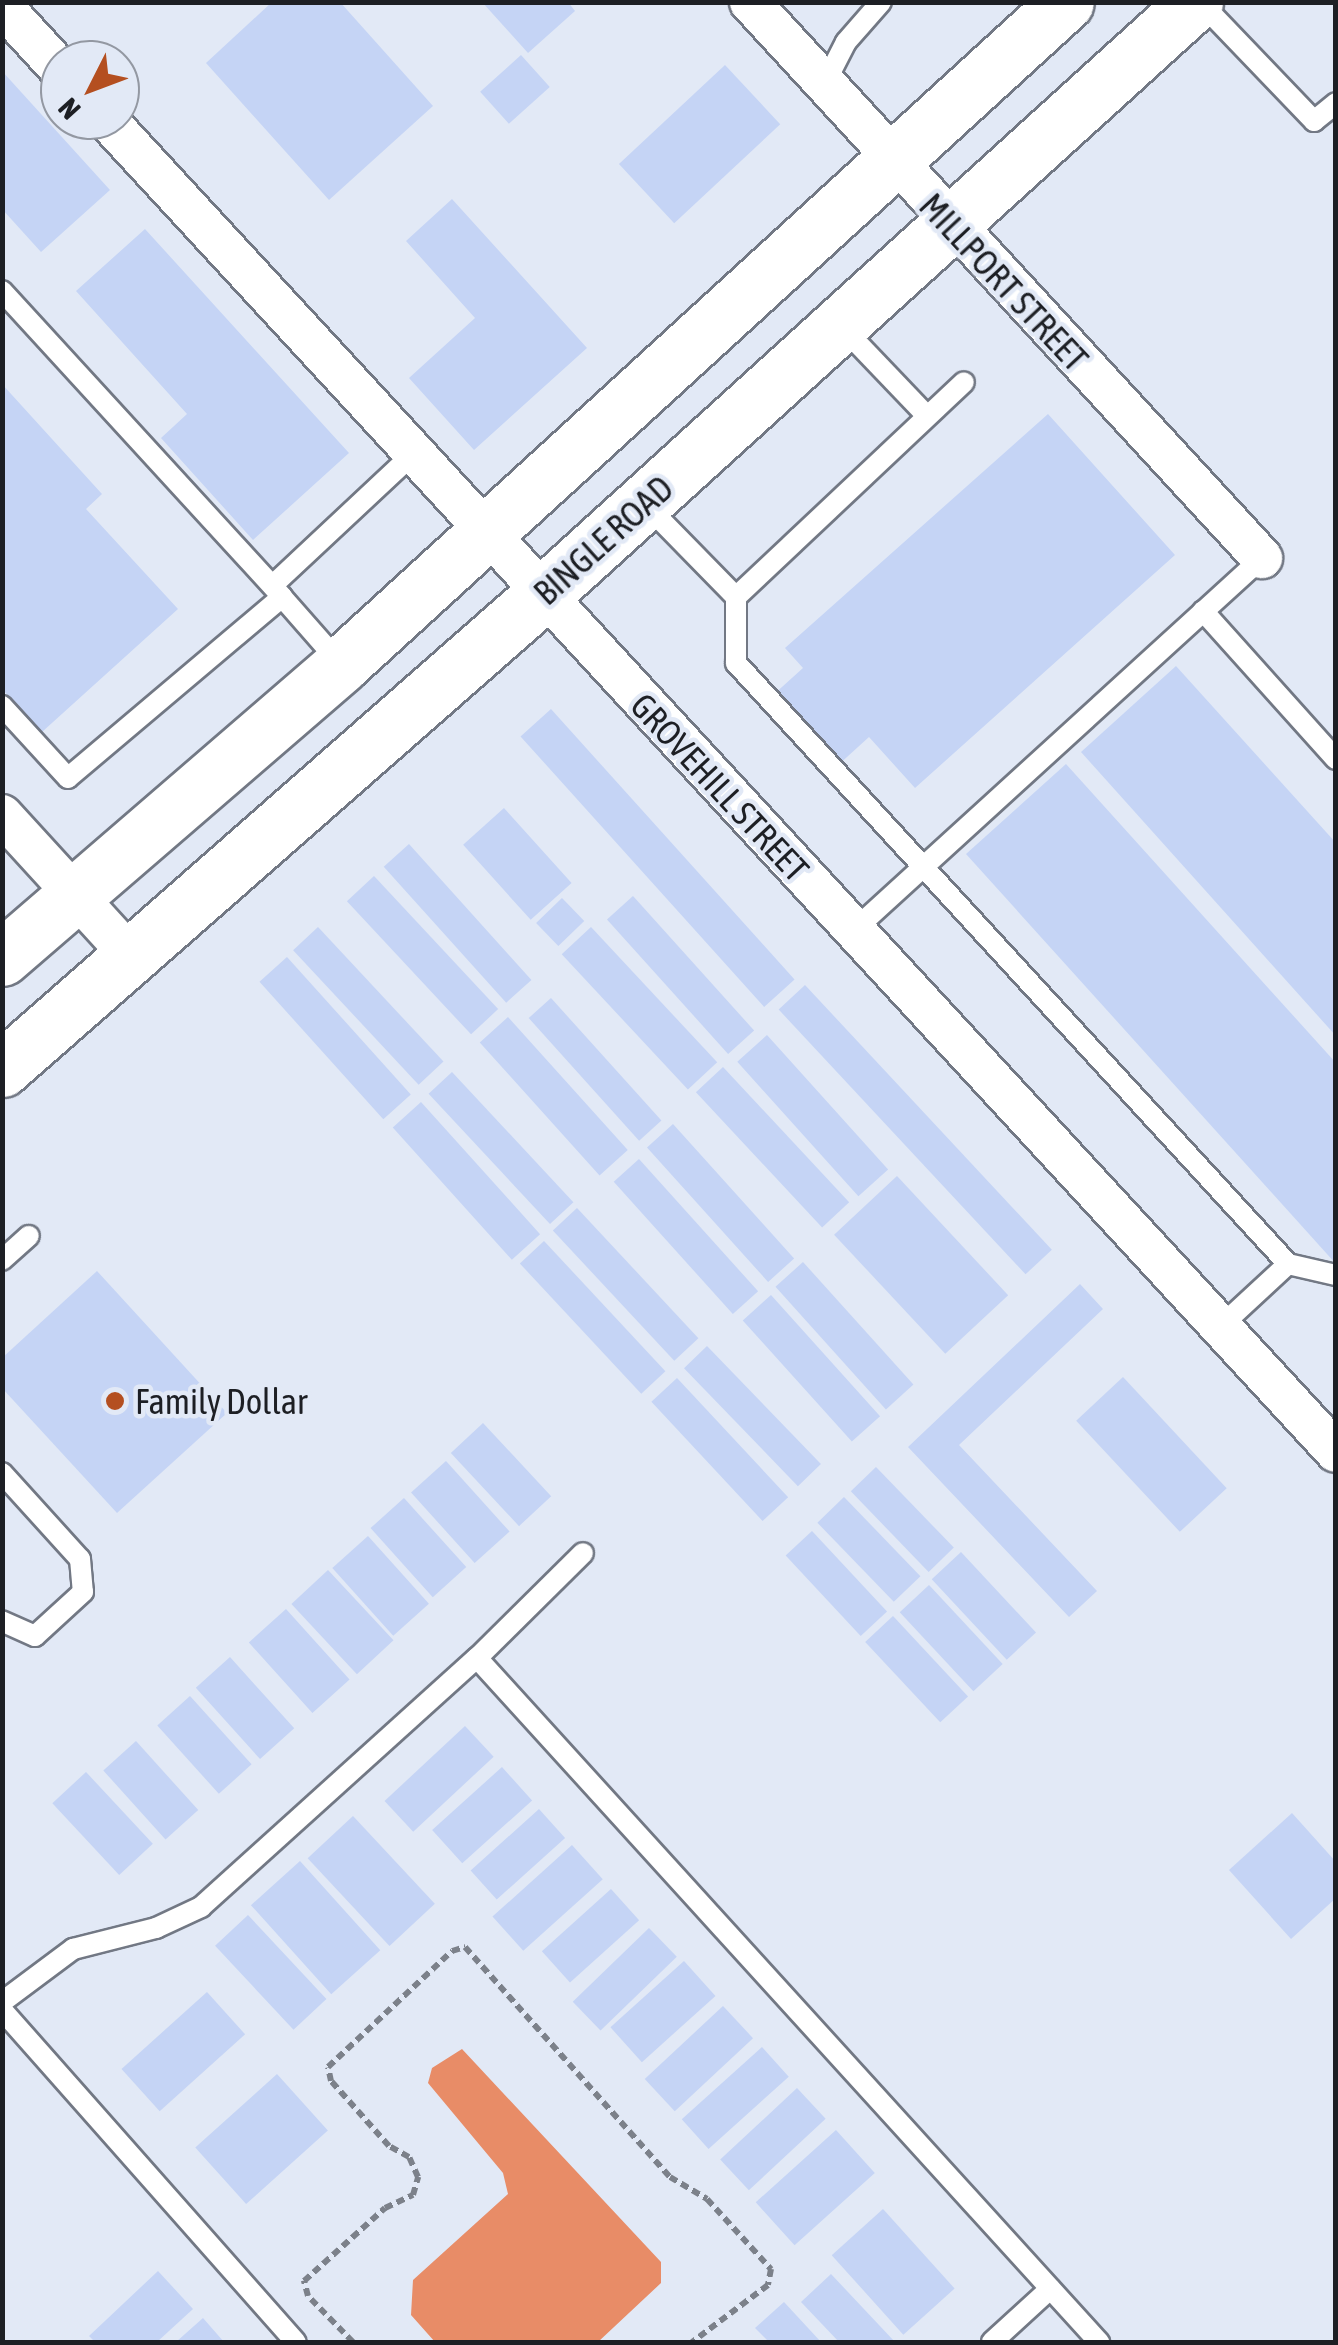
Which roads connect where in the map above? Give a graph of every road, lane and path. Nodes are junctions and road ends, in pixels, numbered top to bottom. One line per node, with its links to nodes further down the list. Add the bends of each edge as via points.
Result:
1 (750, 2): 7 (street, MILLPORT STREET)
2 (880, 2): 7 (lane, via 846,42)
3 (1066, 2): 10 (main road)
4 (1198, 2): 8 (lane, via 1314,121); 11 (main road, BINGLE ROAD)
5 (2, 6): 6 (street)
6 (40, 47)
7 (824, 85): 10 (street, MILLPORT STREET)
8 (1336, 103)
9 (125, 140): 16 (street, GROVEHILL STREET)
10 (892, 160): 11 (street, MILLPORT STREET); 18 (main road)
11 (949, 223): 13 (main road, BINGLE ROAD); 19 (street, MILLPORT STREET)
12 (2, 291): 20 (lane)
13 (839, 324): 15 (lane); 17 (main road, BINGLE ROAD)
14 (964, 382): 15 (lane)
15 (927, 416): 22 (lane)
16 (414, 453): 18 (street, GROVEHILL STREET); 20 (lane)
17 (644, 502): 21 (main road, BINGLE ROAD); 22 (lane)
18 (487, 532): 21 (street, GROVEHILL STREET); 24 (main road)
19 (1262, 558): 23 (lane)
20 (278, 591): 24 (lane); 25 (lane, via 68,778)
21 (542, 596): 30 (street, GROVEHILL STREET); 31 (main road, BINGLE ROAD)
22 (736, 597): 28 (lane, via 736,663)
23 (1203, 611): 26 (lane); 28 (lane)
24 (341, 665): 29 (main road)
25 (2, 706)
26 (1336, 760)
27 (2, 815): 29 (street)
28 (921, 864): 30 (lane); 36 (lane)
29 (74, 893): 31 (street); 32 (main road)
30 (853, 930): 38 (street, GROVEHILL STREET)
31 (128, 952): 33 (main road, BINGLE ROAD)
32 (2, 958)
33 (2, 1069)
34 (29, 1236): 35 (lane)
35 (2, 1260)
36 (1288, 1264): 37 (lane); 38 (lane)
37 (1336, 1275)
38 (1220, 1327): 39 (street, GROVEHILL STREET)
39 (1336, 1452)
40 (2, 1473): 42 (lane, via 80,1559 84,1592 35,1636)
41 (582, 1553): 43 (lane)
42 (2, 1621)
43 (478, 1658): 44 (lane, via 201,1907 156,1928 72,1948); 46 (lane)
44 (2, 2002)
45 (2, 2010): 47 (lane)
46 (1050, 2289): 50 (lane); 51 (lane)
47 (296, 2342)
48 (352, 2342): 49 (path, via 308,2296 304,2281 385,2208 413,2195 418,2177 412,2160 389,2146 331,2081 328,2066 461,1947 535,2020 557,2055 670,2176 708,2200 770,2266 768,2286)
49 (692, 2342)
50 (992, 2342)
51 (1099, 2342)

